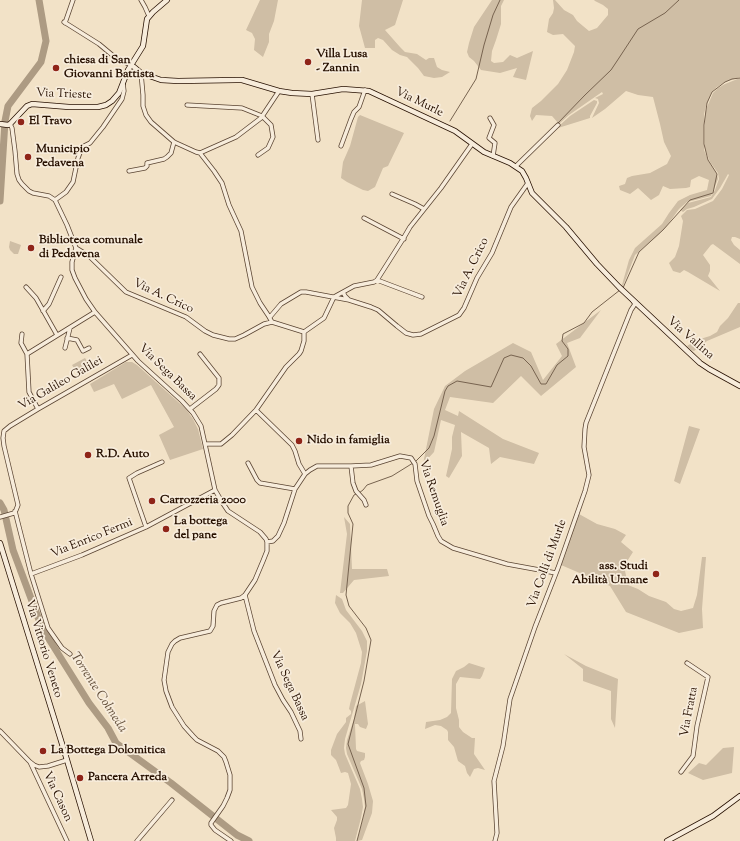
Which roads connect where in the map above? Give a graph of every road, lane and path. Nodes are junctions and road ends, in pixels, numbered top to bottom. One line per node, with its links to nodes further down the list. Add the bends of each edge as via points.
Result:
1 (73, 0): 5 (street, via 64,23)
2 (141, 0): 4 (street)
3 (167, 0): 4 (main road)
4 (149, 16): 5 (main road, Via Trieste, via 143,46)
5 (130, 65): 6 (main road, Via Murle); 7 (main road, Via Trieste)
6 (141, 73): 9 (main road, Via Murle, via 161,80 242,80); 18 (street, via 146,115)
7 (123, 82): 15 (main road, Via Trieste, via 117,96 106,105 75,107 32,104); 28 (street, via 122,99 90,143 81,150 73,182 66,192)
8 (365, 90): 10 (main road, Via Murle, via 336,90); 19 (main road, Via Murle, via 455,131); 20 (street)
9 (279, 91): 10 (main road, Via Murle); 12 (street)
10 (312, 94): 17 (street)
11 (186, 105): 12 (street, via 242,108)
12 (262, 116): 21 (street, via 236,138); 22 (street, via 271,125 273,137 268,148)
13 (490, 118): 23 (street, via 494,125 489,138 495,143)
14 (0, 124): 15 (main road)
15 (9, 125): 28 (street, via 12,128 19,180 32,193 49,196)
16 (558, 125): 24 (street)
17 (318, 140)
18 (174, 142): 21 (street); 25 (street, via 172,153 164,159 147,163 146,168)
19 (472, 144): 23 (main road, Via Murle); 29 (street)
20 (341, 146)
21 (200, 153): 43 (street, via 224,186 243,238 252,287)
22 (258, 155)
23 (493, 156): 24 (main road, Via Murle)
24 (516, 166): 26 (main road, via 522,171)
25 (129, 171)
26 (528, 183): 39 (street, Via A. Crico, via 506,216 492,253 459,315 421,334 413,335 406,333 371,306); 40 (main road, via 532,193)
27 (392, 194): 29 (street)
28 (55, 200): 32 (street)
29 (424, 209): 31 (street)
30 (364, 218): 31 (street)
31 (404, 239): 34 (street)
32 (76, 248): 42 (street, Via Sega Bassa, via 72,264 73,273); 44 (street, Via A. Crico, via 89,256 126,292 186,317 209,334 235,339)
33 (61, 277): 41 (street, via 49,304)
34 (377, 280): 36 (street); 38 (street)
35 (26, 287): 41 (street)
36 (343, 292): 37 (street); 39 (street)
37 (334, 297): 39 (street, Via A. Crico); 43 (street, Via A. Crico, via 301,292 281,304); 46 (street, via 324,318)
38 (422, 297)
39 (349, 300)
40 (632, 300): 55 (main road, Via Vallina, via 700,363); 72 (street, Via Colli di Murle, via 635,304 586,423 584,447 588,478)
41 (43, 311): 48 (street)
42 (95, 312): 45 (street); 54 (street, Via Sega Bassa)
43 (270, 317): 44 (street)
44 (272, 322): 46 (street)
45 (70, 328): 48 (street); 49 (street)
46 (304, 332): 58 (street, via 299,354 286,367)
47 (22, 334): 52 (street, via 21,343)
48 (57, 335): 52 (street)
49 (67, 338): 50 (street); 51 (street, via 77,340 83,351)
50 (65, 348)
51 (89, 348)
52 (27, 354): 56 (street, via 29,392)
53 (200, 354): 57 (street, via 219,378 219,385)
54 (132, 355): 56 (street, Via Galileo Galilei); 57 (street, Via Sega Bassa)
55 (740, 386)
56 (38, 409): 67 (street, Via Galileo Galilei, via 3,433 18,502)
57 (190, 409): 59 (street, Via Sega Bassa, via 201,426)
58 (256, 410): 59 (street, via 221,444); 63 (street, via 292,445)
59 (205, 444): 65 (street, Via Sega Bassa)
60 (162, 462): 69 (street, via 129,478)
61 (248, 463): 64 (street, via 260,483)
62 (351, 466): 63 (street, Via Remuglia, via 317,466); 66 (street, via 353,483); 72 (street, Via Remuglia, via 371,464 400,456 408,457 415,464 419,489 441,541 453,548 507,564)
63 (305, 474): 64 (street)
64 (295, 489): 70 (street, via 278,536)
65 (215, 490): 69 (street, Via Enrico Fermi); 70 (street, Via Sega Bassa, via 228,512 260,532)
66 (366, 505)
67 (14, 512): 68 (street); 73 (street)
68 (0, 517)
69 (146, 527): 73 (street, Via Enrico Fermi)
70 (267, 542): 74 (street, via 263,561)
71 (0, 543): 79 (main road, Via Vittorio Veneto)
72 (556, 573): 88 (street, Via Colli di Murle, via 510,699 503,746 494,781 497,833)
73 (31, 574): 75 (street, via 48,628 62,648)
74 (245, 595): 78 (street, Via Sega Bassa, via 254,632 275,685 300,731); 87 (street, via 217,605 210,631 173,642 168,652 164,680 166,691 180,721 197,740 218,751 226,762 230,775 230,790 210,825)
75 (70, 654)
76 (687, 663): 81 (street, Via Fratta, via 708,678 693,756)
77 (0, 731): 80 (street, Via Cason)
78 (301, 739)
79 (67, 760): 80 (street, via 48,766 34,765); 85 (main road, Via Vittorio Veneto)
80 (30, 762): 84 (street, Via Cason)
81 (681, 772)
82 (740, 796): 89 (main road, via 713,816)
83 (172, 800): 86 (street)
84 (67, 841)
85 (91, 841)
86 (137, 841)
87 (231, 841)
88 (495, 841)
89 (667, 841)

